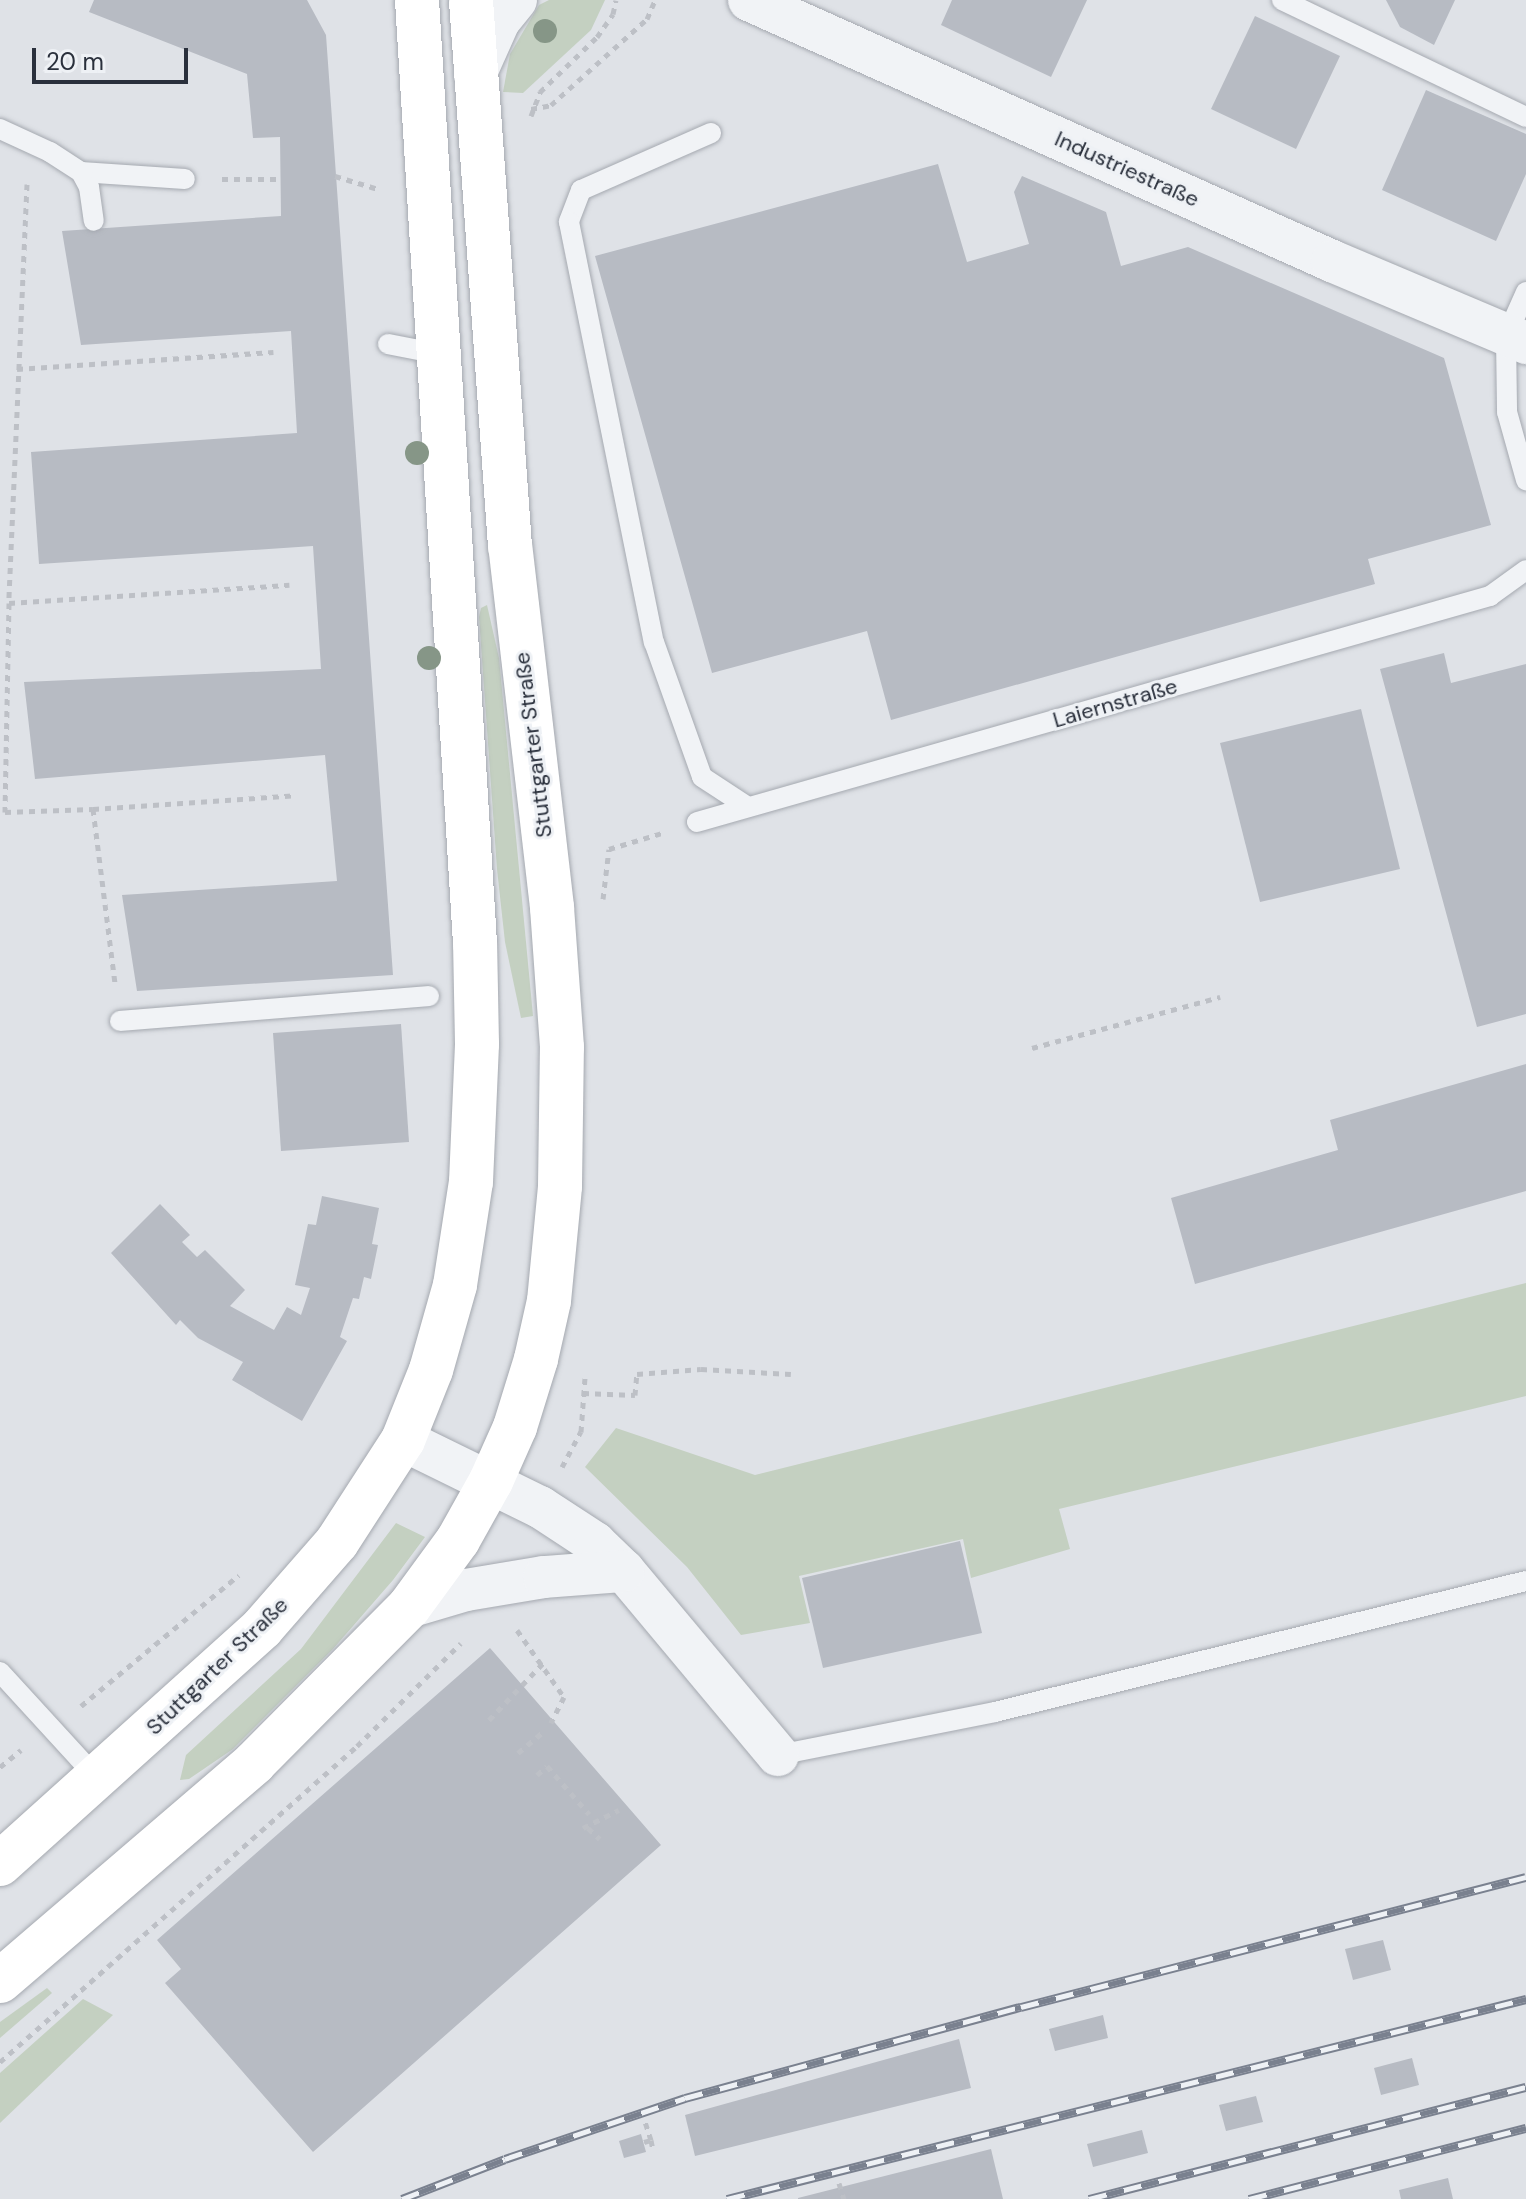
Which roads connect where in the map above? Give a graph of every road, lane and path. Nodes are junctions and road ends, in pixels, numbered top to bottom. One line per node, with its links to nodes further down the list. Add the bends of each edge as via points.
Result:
1 (417, 0): 23 (main road, Stuttgarter Straße)
2 (471, 0): 8 (main road, Stuttgarter Straße)
3 (516, 0): 8 (street, via 499,21)
4 (616, 0): 5 (path, via 597,37 540,92 533,109 551,105 637,29)
5 (655, 0)
6 (749, 0): 20 (street, Industriestraße)
7 (1282, 0): 9 (lane)
8 (475, 75): 44 (main road, Stuttgarter Straße, via 510,546 552,907 562,1047 560,1186 549,1301 515,1427)
9 (1526, 117)
10 (0, 129): 12 (lane)
11 (711, 133): 32 (lane, via 581,190 569,222 654,642 702,777)
12 (29, 143): 13 (lane); 24 (path)
13 (81, 172): 15 (lane); 18 (lane)
14 (335, 176): 17 (path)
15 (185, 179): 16 (path)
16 (281, 179)
17 (378, 189)
18 (94, 221)
19 (1526, 292): 20 (lane)
20 (1516, 340): 25 (lane, via 1507,412)
21 (388, 344): 23 (lane)
22 (273, 352): 24 (path)
23 (439, 354): 43 (main road, Stuttgarter Straße, via 477,1044 471,1182 455,1285 431,1370)
24 (17, 369): 28 (path)
25 (1526, 480)
26 (1526, 570): 32 (lane, Laiernstraße, via 1490,596)
27 (289, 585): 28 (path)
28 (9, 603): 30 (path)
29 (0, 641): 30 (path)
30 (8, 641): 33 (path, via 5,812)
31 (296, 795): 33 (path)
32 (748, 807): 34 (lane, Laiernstraße)
33 (93, 809): 37 (path)
34 (697, 822): 35 (path, via 609,849)
35 (602, 911)
36 (429, 996): 39 (lane)
37 (117, 997)
38 (1220, 997): 40 (path)
39 (120, 1021)
40 (1032, 1048)
41 (791, 1374): 42 (path, via 701,1369 637,1374 635,1395)
42 (583, 1393)
43 (403, 1440): 44 (street); 60 (main road, Stuttgarter Straße, via 337,1542 262,1628)
44 (491, 1481): 46 (street, via 564,1522); 48 (main road, Stuttgarter Straße, via 458,1540)
45 (249, 1566): 54 (path)
46 (624, 1571): 48 (street, Stuttgarter Straße, via 466,1590); 57 (street)
47 (1526, 1581): 57 (lane, via 995,1712)
48 (409, 1607): 65 (main road, Stuttgarter Straße, via 254,1763)
49 (516, 1628): 50 (path)
50 (543, 1663): 52 (path); 53 (path, via 564,1697)
51 (0, 1672): 54 (lane)
52 (489, 1720)
53 (551, 1723)
54 (50, 1728): 58 (path); 60 (lane)
55 (543, 1732): 56 (path)
56 (518, 1753)
57 (778, 1755)
58 (0, 1767)
59 (537, 1775): 62 (path, via 547,1766)
60 (97, 1778): 64 (main road, Stuttgarter Straße)
61 (619, 1810): 63 (path, via 583,1828 590,1827)
62 (589, 1814)
63 (600, 1839)
64 (0, 1864)
65 (0, 1981)
66 (645, 2121): 67 (path)
67 (653, 2150)
68 (839, 2183): 69 (path)
69 (844, 2199)

